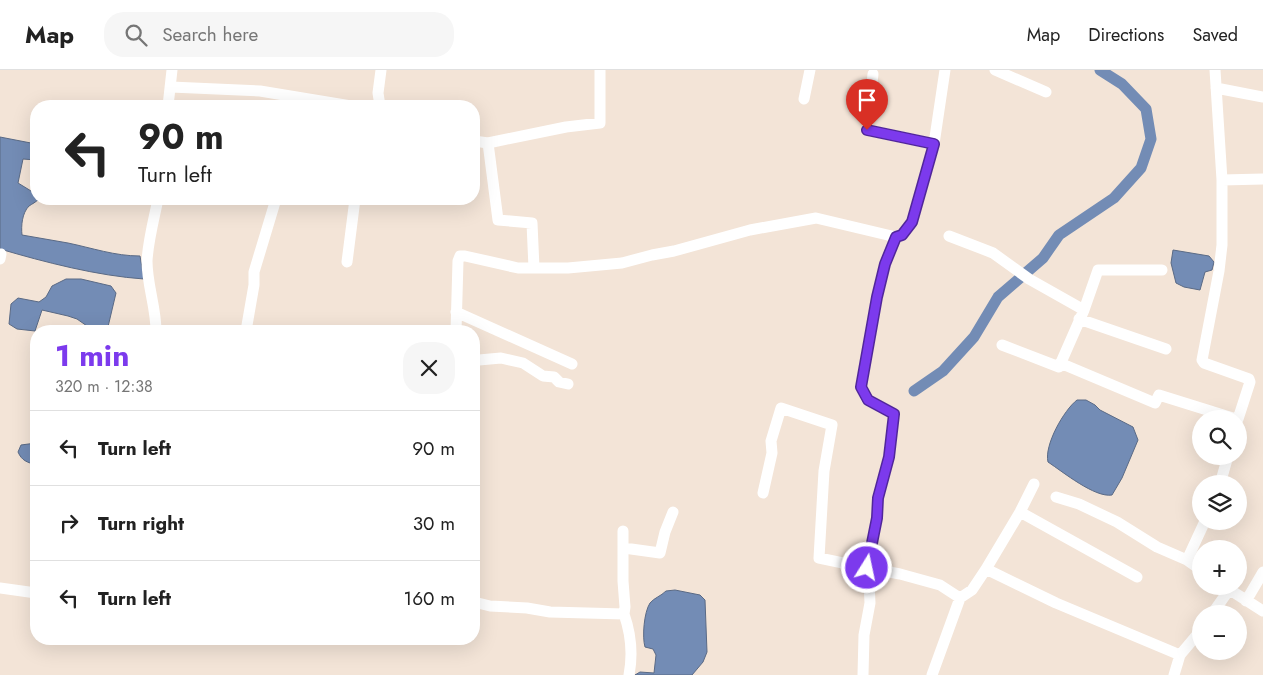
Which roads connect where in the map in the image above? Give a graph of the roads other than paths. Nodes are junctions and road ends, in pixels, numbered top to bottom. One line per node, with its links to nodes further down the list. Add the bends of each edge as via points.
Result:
1 (172, 70): 9 (street)
2 (381, 70): 16 (street)
3 (600, 70): 18 (street, via 600,123)
4 (810, 70): 13 (street)
5 (945, 70): 19 (street)
6 (995, 70): 11 (street)
7 (1215, 70): 10 (street)
8 (873, 74): 19 (street, via 867,130)
9 (171, 87): 14 (street); 15 (street, via 260,91)
10 (1216, 88): 12 (street); 21 (street)
11 (1046, 92)
12 (1263, 97)
13 (804, 99)
14 (169, 100)
15 (290, 100)
16 (379, 100)
17 (480, 142): 18 (street)
18 (488, 143): 28 (street, via 498,220 532,223)
19 (934, 144): 26 (street, via 912,222 902,235)
20 (1263, 178): 21 (street)
21 (1222, 180): 42 (street, via 1222,245 1202,360 1204,364 1249,379)
22 (157, 205): 32 (street, via 148,261)
23 (274, 205): 33 (street, via 254,272)
24 (355, 205): 27 (street)
25 (948, 236): 31 (street, via 993,253)
26 (896, 237): 28 (street, via 816,218 750,230 622,263); 53 (street, via 879,289 861,387 868,400 894,414 889,457 878,498)
27 (347, 262)
28 (534, 268): 30 (street, via 518,268 460,256)
29 (1162, 270): 31 (street, via 1098,270)
30 (456, 312): 34 (street); 39 (street)
31 (1082, 314): 36 (street); 38 (street)
32 (156, 325)
33 (247, 325)
34 (456, 325)
35 (1002, 345): 38 (street, via 1059,367)
36 (1166, 349)
37 (480, 360): 40 (street, via 501,358 524,363 543,376)
38 (1060, 363): 41 (street, via 1155,403 1158,395)
39 (572, 364)
40 (568, 384)
41 (1207, 410)
42 (1240, 410)
43 (1034, 484): 47 (street)
44 (763, 493): 53 (street, via 780,408 832,425 824,471 819,558)
45 (1056, 497): 51 (street, via 1117,522 1157,547)
46 (673, 512): 50 (street, via 660,553)
47 (1020, 512): 54 (street); 56 (street)
48 (1201, 530): 51 (street)
49 (623, 531): 50 (street)
50 (624, 548): 64 (street)
51 (1186, 560): 52 (street)
52 (1192, 564)
53 (867, 568): 60 (street, via 914,577 940,586); 68 (street, via 870,603 864,635)
54 (986, 569): 60 (street, via 972,590); 66 (street, via 1056,603)
55 (1263, 572): 61 (street)
56 (1137, 577)
57 (0, 588): 58 (street)
58 (30, 592)
59 (1237, 595): 61 (street)
60 (960, 598): 69 (street)
61 (1246, 601): 63 (street)
62 (480, 604): 64 (street, via 550,612)
63 (1263, 611)
64 (624, 614): 67 (street, via 632,658)
65 (1192, 641): 66 (street)
66 (1180, 655): 70 (street)
67 (629, 675)
68 (863, 675)
69 (932, 675)
70 (1174, 675)

